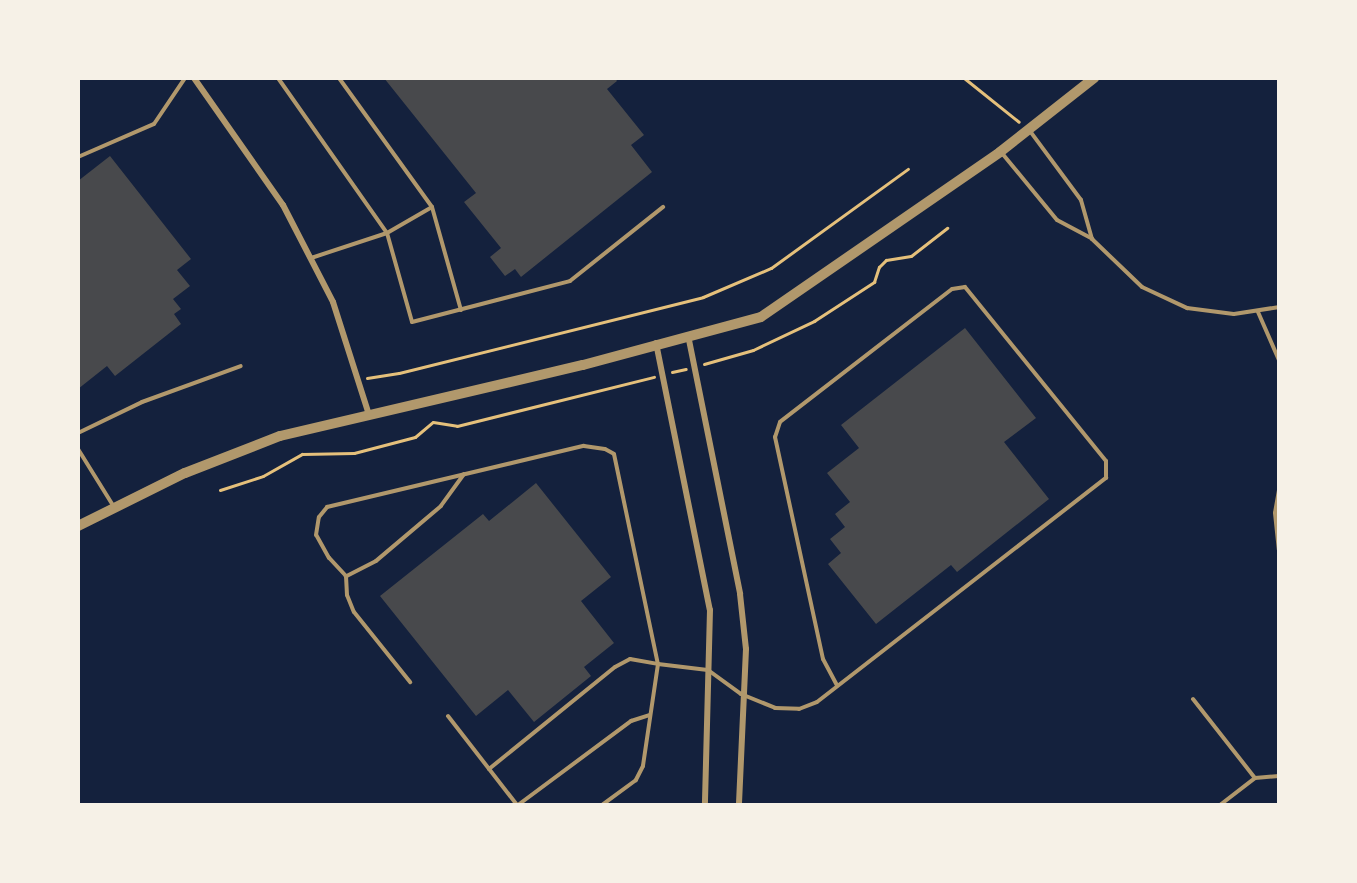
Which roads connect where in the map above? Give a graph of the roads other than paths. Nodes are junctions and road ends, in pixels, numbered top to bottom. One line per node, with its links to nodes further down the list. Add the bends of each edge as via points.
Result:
1 (185, 78): 8 (lane, via 154,124)
2 (194, 78): 13 (street, via 283,205)
3 (278, 78): 11 (lane)
4 (339, 78): 9 (lane)
5 (1094, 78): 6 (street)
6 (1029, 129): 7 (street); 12 (lane, via 1081,201)
7 (1000, 152): 12 (lane, via 1057,220); 17 (street, via 761,316)
8 (78, 157)
9 (432, 207): 11 (lane); 15 (lane)
10 (663, 207): 15 (lane, via 570,281)
11 (387, 233): 13 (lane); 15 (lane, via 412,322)
12 (1092, 239): 16 (lane, via 1127,276 1164,299 1211,313)
13 (310, 258): 21 (street, via 333,302)
14 (1279, 307): 16 (lane)
15 (461, 310)
16 (1258, 312): 19 (lane)
17 (688, 335): 18 (street); 34 (street, via 740,594 746,648)
18 (656, 343): 21 (street, via 583,365); 31 (street, via 710,610)
19 (1279, 360)
20 (241, 366): 22 (lane, via 142,402)
21 (369, 415): 26 (street, via 280,436 185,473)
22 (78, 432)
23 (78, 449): 26 (lane)
24 (464, 474): 29 (lane, via 441,506 376,561); 29 (lane, via 327,507 319,517 316,535 329,558); 30 (lane, via 584,446 614,454)
25 (1279, 490): 28 (lane, via 1275,513)
26 (114, 507): 27 (street)
27 (78, 526)
28 (1279, 550)
29 (346, 576): 32 (lane, via 346,596 354,612)
30 (658, 664): 31 (lane); 36 (lane); 38 (lane, via 630,660 615,667)
31 (708, 670): 34 (lane); 43 (street)
32 (410, 681)
33 (837, 685): 33 (lane, via 1106,478 1106,461 965,286 952,289 780,422 775,437 823,659); 34 (lane, via 817,702 799,709 775,708)
34 (741, 694): 44 (street)
35 (1193, 699): 40 (lane)
36 (650, 715): 41 (lane, via 631,721); 42 (lane, via 643,766 636,780)
37 (448, 716): 38 (lane)
38 (489, 769): 41 (lane)
39 (1279, 776): 40 (lane)
40 (1255, 778): 45 (lane)
41 (517, 805)
42 (602, 805)
43 (705, 805)
44 (739, 805)
45 (1220, 805)

